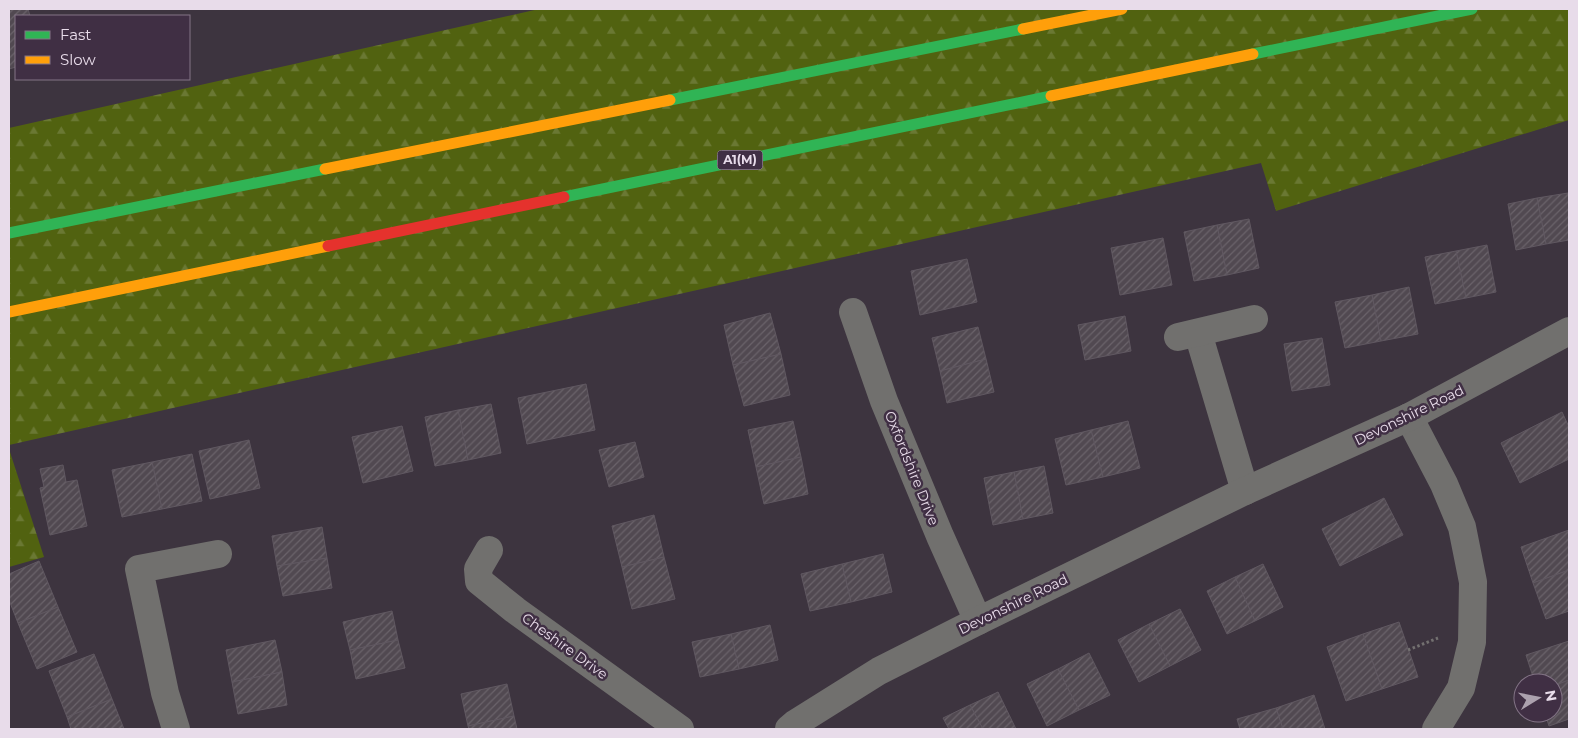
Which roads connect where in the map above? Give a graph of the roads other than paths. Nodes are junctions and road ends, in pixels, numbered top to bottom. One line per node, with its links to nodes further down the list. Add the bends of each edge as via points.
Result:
1 (1122, 9): 3 (highway)
2 (1472, 9): 4 (highway, A1(M))
3 (9, 233)
4 (9, 312)
5 (853, 312): 12 (street, Oxfordshire Drive, via 884,401)
6 (1254, 319): 9 (street, via 1188,335)
7 (1569, 331): 8 (street, Devonshire Road)
8 (1409, 417): 9 (street, Devonshire Road); 16 (street, via 1462,527 1473,582 1472,642 1461,688)
9 (1245, 491): 12 (street, Devonshire Road)
10 (489, 550): 14 (street, Cheshire Drive, via 478,569 479,581)
11 (218, 554): 13 (street, via 139,569 165,693)
12 (978, 621): 15 (street, Devonshire Road, via 879,671)
13 (176, 729)
14 (680, 729)
15 (789, 729)
16 (1436, 729)

